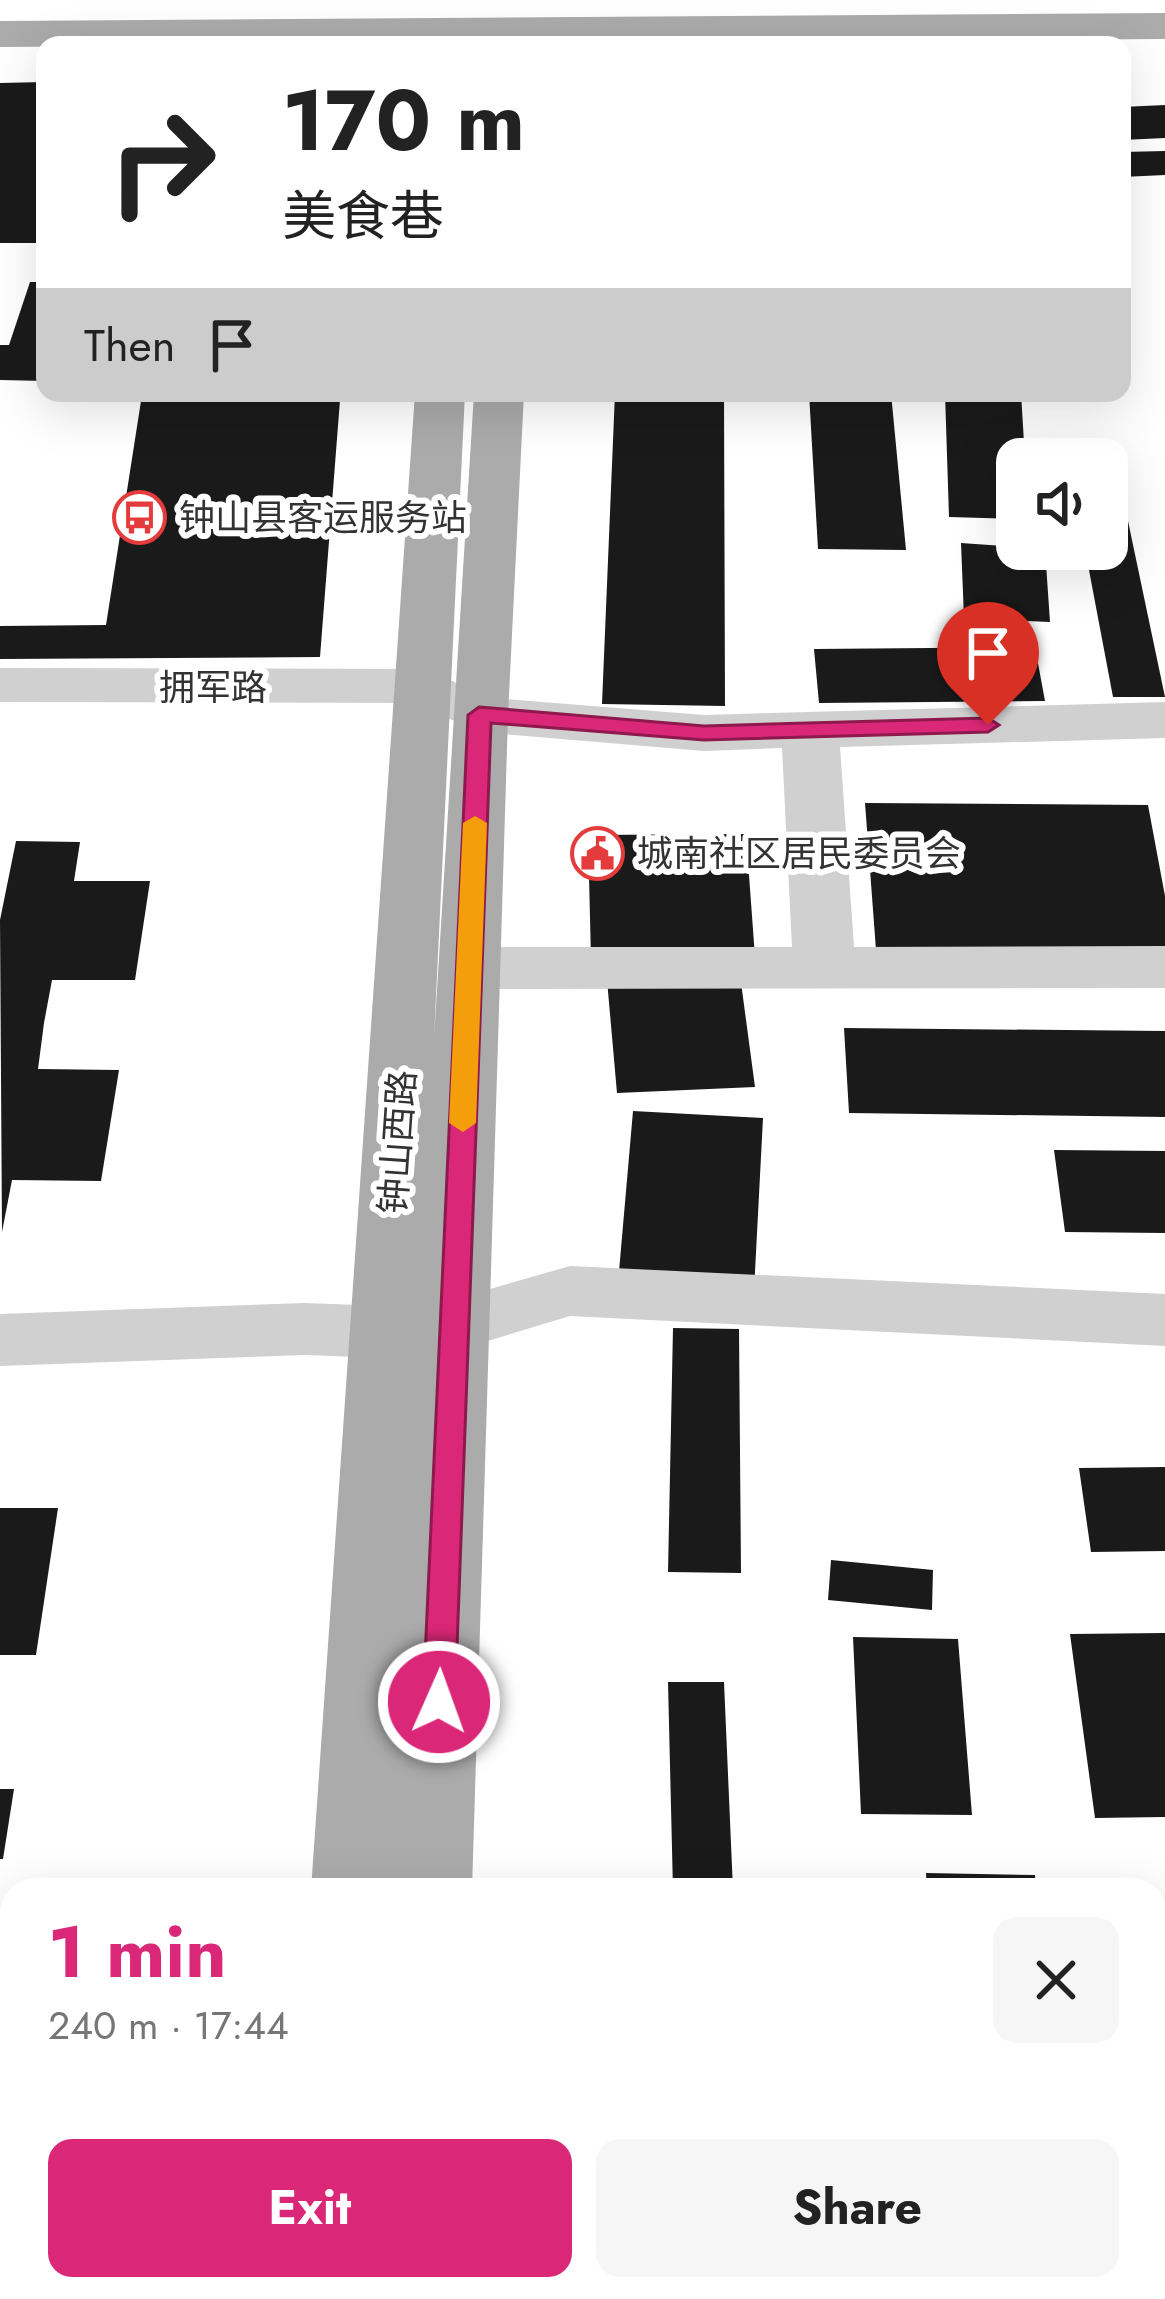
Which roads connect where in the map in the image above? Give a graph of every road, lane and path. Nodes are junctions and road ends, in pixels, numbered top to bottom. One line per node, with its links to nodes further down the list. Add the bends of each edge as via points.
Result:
1 (338, 0): 5 (main road)
2 (518, 19): 3 (main road); 7 (main road)
3 (442, 26): 5 (main road)
4 (1165, 26): 8 (main road, via 673,29)
5 (237, 32): 6 (main road)
6 (0, 34)
7 (612, 36)
8 (624, 36)
9 (440, 402): 12 (main road, 钟山西路)
10 (498, 402): 12 (main road, 钟山西路)
11 (0, 685): 12 (street, 拥军路)
12 (452, 700): 14 (street, 拥军路, via 704,733); 16 (main road, 钟山西路); 20 (main road, 钟山西路)
13 (1165, 720): 14 (street, 拥军路)
14 (810, 730): 17 (street)
15 (1165, 967): 17 (street)
16 (469, 968): 17 (street); 19 (main road, 钟山西路)
17 (824, 968)
18 (1165, 1319): 19 (street, via 570,1291)
19 (454, 1325): 20 (street); 23 (main road, 钟山西路)
20 (386, 1332): 21 (street); 22 (main road, 钟山西路)
21 (0, 1340)
22 (353, 1878)
23 (431, 1878)

